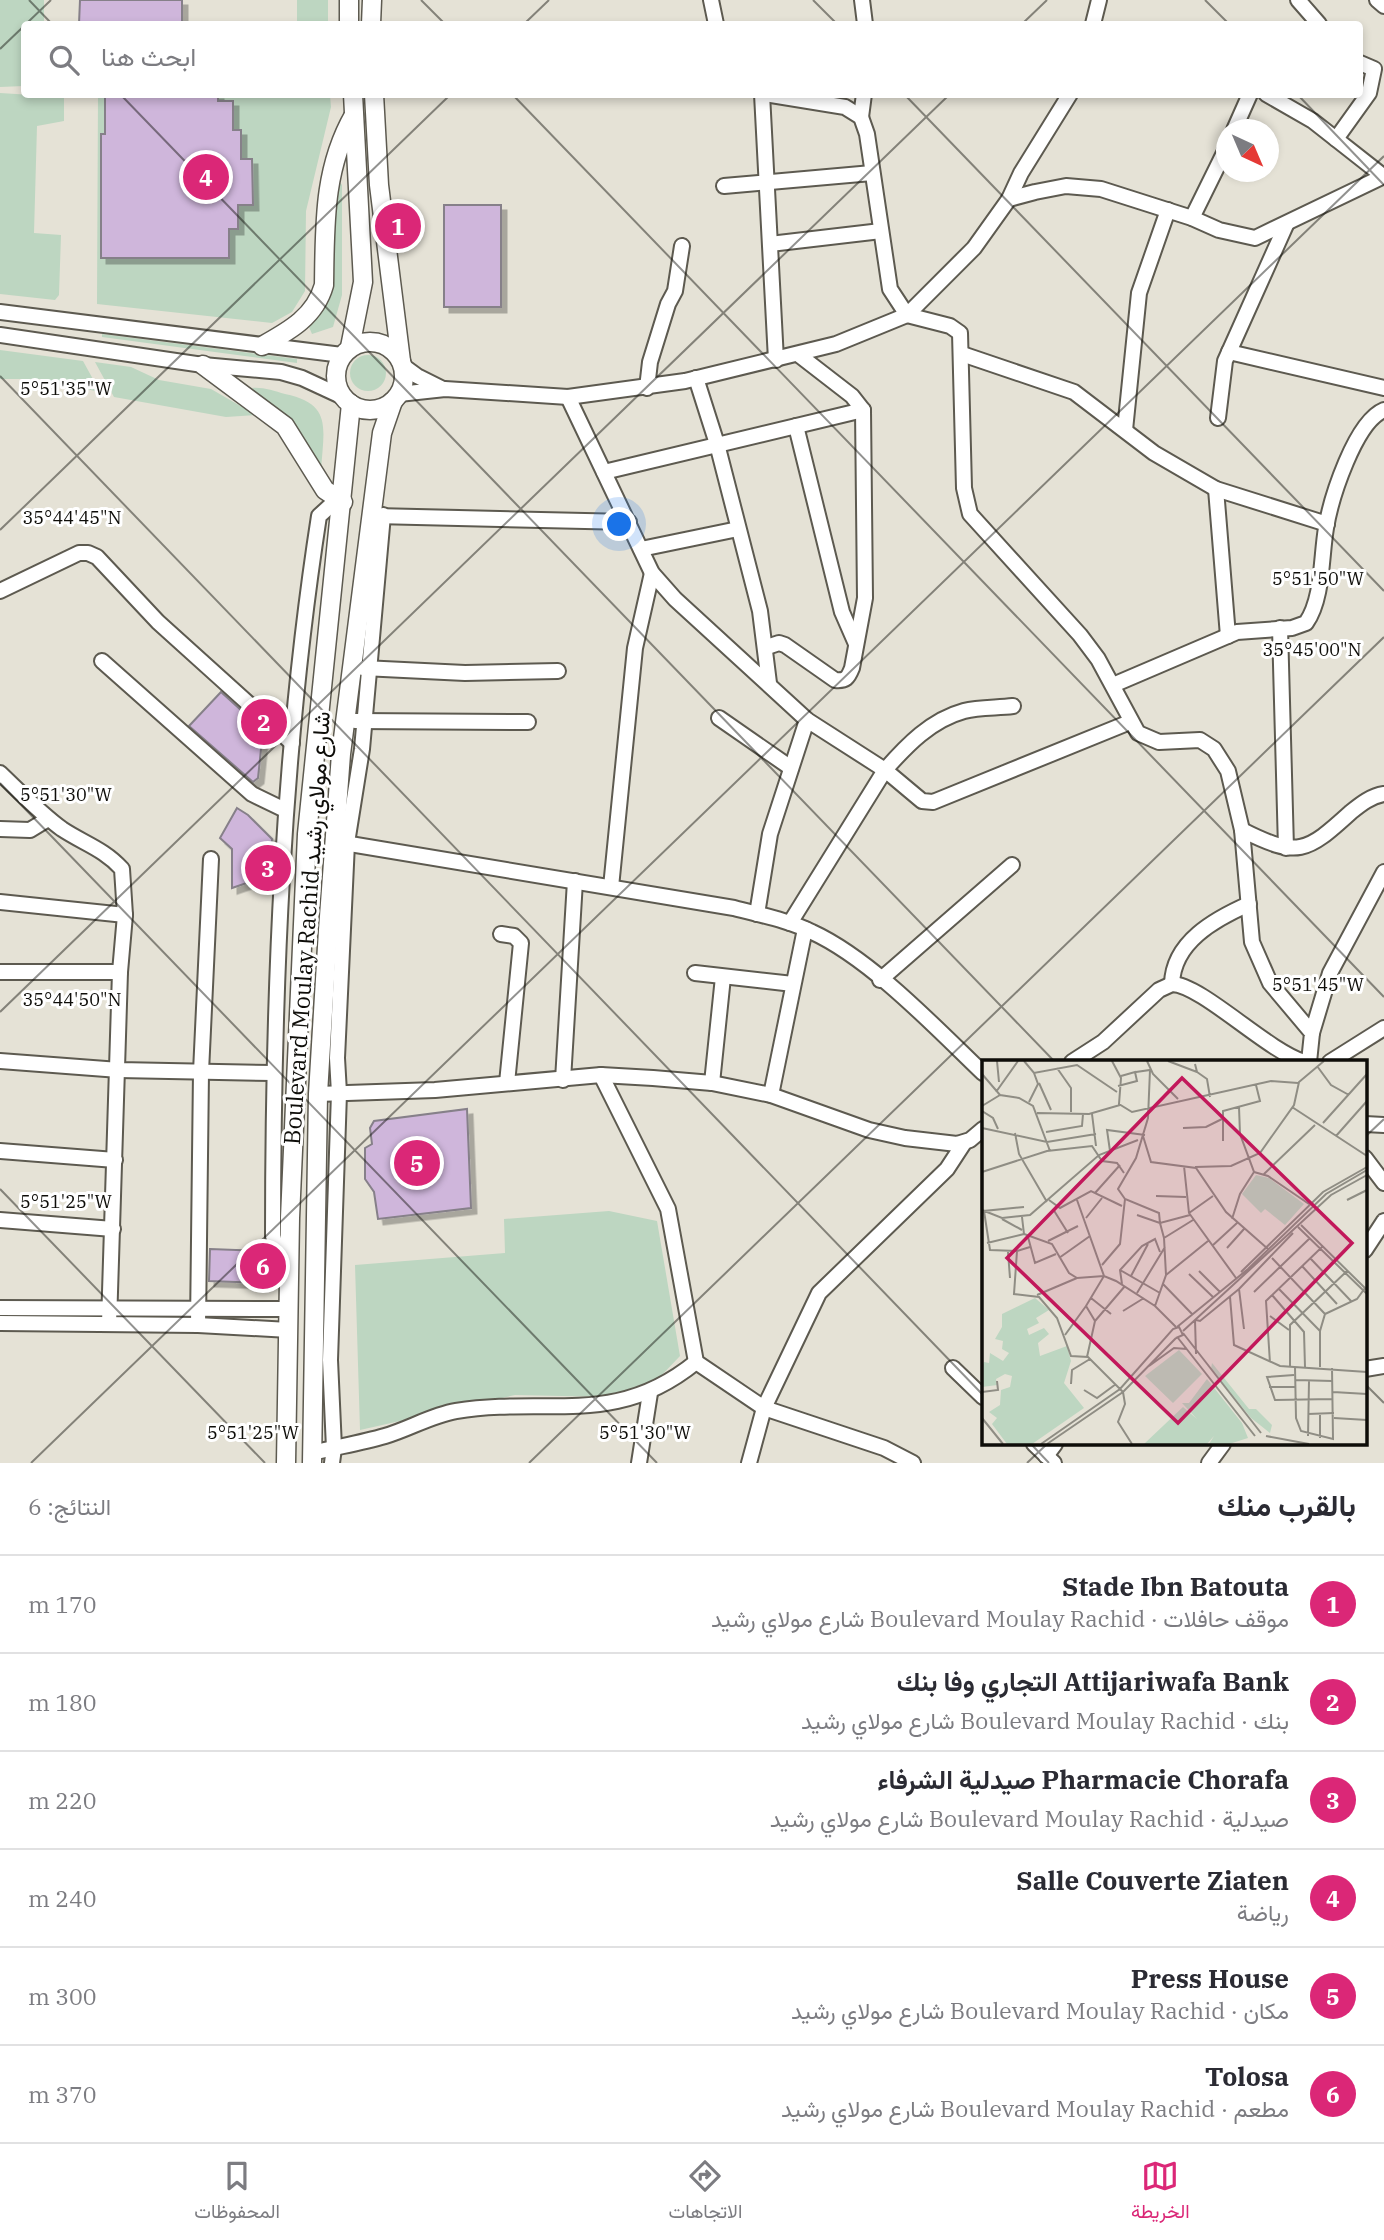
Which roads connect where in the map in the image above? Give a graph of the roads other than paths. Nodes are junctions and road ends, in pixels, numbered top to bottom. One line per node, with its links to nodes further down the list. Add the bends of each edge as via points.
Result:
1 (349, 0): 9 (main road)
2 (372, 0): 10 (main road)
3 (711, 0): 11 (street)
4 (862, 0): 12 (street)
5 (1099, 0): 13 (street)
6 (1298, 0): 14 (street)
7 (1377, 0): 8 (street)
8 (1384, 6)
9 (349, 21)
10 (372, 21)
11 (715, 21)
12 (865, 21)
13 (1094, 21)
14 (1316, 21)
15 (1384, 57): 17 (street)
16 (1363, 64): 17 (street)
17 (1374, 69): 29 (street, via 1369,93)
18 (353, 98): 26 (main road)
19 (374, 98): 51 (main road, via 379,185)
20 (764, 98): 33 (street)
21 (789, 98): 27 (street, via 845,107)
22 (863, 98): 27 (street)
23 (1068, 98): 35 (street)
24 (1248, 98): 28 (street)
25 (1273, 98): 29 (street)
26 (354, 115): 45 (main road, via 328,178 320,301 301,321); 46 (main road, via 363,282)
27 (860, 117): 31 (street)
28 (1239, 119)
29 (1336, 139): 32 (street)
30 (1216, 171): 37 (street)
31 (872, 173): 33 (street); 39 (street)
32 (1384, 176): 38 (street)
33 (766, 183): 34 (street); 40 (street)
34 (724, 186)
35 (1009, 199): 36 (street, via 1066,186 1101,189); 43 (street, via 974,248)
36 (1168, 210): 37 (street); 64 (street, via 1139,292)
37 (1192, 218): 38 (street, via 1255,238)
38 (1286, 225): 47 (street)
39 (881, 231): 40 (street); 43 (street, via 890,289)
40 (770, 244): 50 (street)
41 (682, 246): 54 (street, via 675,291 650,362)
42 (0, 312): 45 (street)
43 (907, 315): 48 (street, via 960,333); 49 (street)
44 (0, 335): 52 (street)
45 (262, 346): 46 (street)
46 (346, 351): 51 (main road, via 373,341 385,345); 59 (main road, via 335,376)
47 (1229, 352): 55 (street); 62 (street)
48 (962, 354): 64 (street, via 1074,392); 87 (street, via 964,488 970,514 1080,635)
49 (799, 355): 50 (street); 61 (street)
50 (776, 360): 53 (street)
51 (401, 363): 56 (street); 57 (main road, via 403,385)
52 (203, 365): 59 (street, via 281,372); 67 (main road, via 285,426)
53 (696, 378): 54 (street); 65 (street)
54 (647, 388): 58 (street)
55 (1384, 388)
56 (444, 389): 57 (street); 58 (street)
57 (396, 397): 59 (main road, via 372,410); 71 (main road, Boulevard Moulay Rachid شارع مولاي رشيد, via 382,433)
58 (568, 397): 66 (street)
59 (347, 401): 69 (main road, Boulevard Moulay Rachid شارع مولاي رشيد)
60 (1383, 409): 73 (street, via 1364,424)
61 (863, 410): 63 (street); 80 (street, via 865,598)
62 (1218, 418)
63 (796, 426): 65 (street); 80 (street, via 842,612)
64 (1125, 430): 68 (street, via 1154,453)
65 (717, 444): 66 (street); 74 (street)
66 (604, 472): 72 (street)
67 (321, 484): 69 (main road); 70 (street)
68 (1216, 489): 73 (street); 79 (street)
69 (343, 503): 70 (street, via 330,506); 154 (main road, Boulevard Moulay Rachid شارع مولاي رشيد, via 307,834)
70 (319, 516): 94 (street)
71 (378, 516): 72 (street); 83 (main road, Boulevard Moulay Rachid شارع مولاي رشيد); 84 (street)
72 (629, 522): 75 (street)
73 (1327, 524): 78 (street, via 1312,614 1306,623)
74 (738, 529): 75 (street); 81 (street)
75 (641, 548): 76 (street)
76 (652, 573): 86 (street); 109 (street, via 635,648)
77 (0, 592): 94 (street, via 79,553 97,557 158,622)
78 (1280, 628): 79 (street); 104 (street)
79 (1227, 636): 87 (street)
80 (856, 644): 81 (street, via 849,677 843,681 785,645)
81 (767, 647): 86 (street)
82 (102, 662): 99 (street, via 252,794)
83 (351, 667): 84 (street); 91 (main road, Boulevard Moulay Rachid شارع مولاي رشيد)
84 (370, 669): 85 (street); 91 (street)
85 (558, 670)
86 (769, 683): 90 (street)
87 (1113, 684): 92 (street)
88 (1013, 706): 96 (street, via 964,711 930,727)
89 (719, 718): 95 (street)
90 (807, 720): 95 (street); 96 (street)
91 (354, 721): 93 (street); 103 (main road, Boulevard Moulay Rachid شارع مولاي رشيد)
92 (1130, 722): 96 (street, via 933,802 922,801); 102 (street, via 1152,740 1200,740 1214,749 1228,771)
93 (528, 723)
94 (292, 743): 99 (street)
95 (791, 768): 112 (street, via 767,845)
96 (886, 770): 114 (street)
97 (0, 773): 100 (street)
98 (1384, 794): 104 (street, via 1360,804 1322,839)
99 (285, 810): 134 (street)
100 (48, 819): 101 (street, via 30,830); 113 (street, via 97,847 121,869)
101 (0, 829)
102 (1242, 830): 104 (street); 111 (street)
103 (341, 842): 108 (street); 139 (street); 140 (main road, Boulevard Moulay Rachid شارع مولاي رشيد)
104 (1286, 848)
105 (211, 859): 132 (street)
106 (1012, 866): 121 (street)
107 (1384, 872): 125 (street, via 1330,973)
108 (575, 881): 109 (street); 136 (street)
109 (611, 887): 112 (street)
110 (0, 902): 113 (street)
111 (1250, 904): 123 (street, via 1217,918 1189,943 1172,968); 125 (street, via 1252,942 1270,983)
112 (757, 914): 114 (street)
113 (125, 915): 118 (street)
114 (790, 923): 115 (street)
115 (805, 929): 121 (street); 122 (street)
116 (501, 934): 137 (street, via 514,936 521,943)
117 (0, 972): 118 (street)
118 (120, 972): 131 (street)
119 (695, 973): 120 (street)
120 (723, 977): 122 (street); 138 (street)
121 (880, 980): 133 (street)
122 (793, 984): 141 (street)
123 (1172, 984): 126 (street); 127 (street, via 1195,993 1284,1055)
124 (1384, 1028): 129 (street)
125 (1312, 1033): 128 (street)
126 (1075, 1060)
127 (1300, 1060)
128 (1306, 1060)
129 (1333, 1060)
130 (0, 1061): 131 (street)
131 (119, 1070): 132 (street); 148 (street)
132 (201, 1072): 134 (street); 156 (street)
133 (982, 1072)
134 (273, 1073): 154 (street, via 273,1236 278,1252)
135 (601, 1075): 136 (street); 138 (street); 162 (street, via 668,1209)
136 (563, 1080): 137 (street)
137 (507, 1083): 139 (street)
138 (712, 1083): 141 (street)
139 (339, 1093): 140 (street); 170 (street, via 330,1360)
140 (318, 1094): 171 (main road, Boulevard Moulay Rachid شارع مولاي رشيد)
141 (771, 1095): 145 (street, via 889,1136)
142 (1366, 1124): 143 (street)
143 (1384, 1125)
144 (982, 1130): 145 (street)
145 (964, 1143): 168 (street, via 947,1170 819,1293)
146 (0, 1151): 148 (street)
147 (1366, 1159): 149 (street)
148 (115, 1160): 152 (street)
149 (1384, 1183)
150 (0, 1220): 152 (street)
151 (1384, 1221): 153 (street)
152 (113, 1229): 158 (street)
153 (1366, 1248)
154 (289, 1263): 157 (main road, Boulevard Moulay Rachid شارع مولاي رشيد)
155 (0, 1308): 158 (street)
156 (198, 1309): 157 (street); 158 (street); 160 (street)
157 (289, 1309): 161 (main road, Boulevard Moulay Rachid شارع مولاي رشيد)
158 (109, 1316): 159 (street); 160 (street)
159 (0, 1323)
160 (198, 1325): 161 (street)
161 (289, 1330): 172 (main road, Boulevard Moulay Rachid شارع مولاي رشيد)
162 (696, 1362): 166 (street); 168 (street)
163 (1384, 1366): 165 (street)
164 (953, 1368): 167 (street)
165 (1366, 1369)
166 (650, 1393): 170 (street, via 589,1407 500,1406 453,1412); 174 (street)
167 (982, 1396)
168 (764, 1408): 175 (street); 176 (street, via 884,1448)
169 (1222, 1446): 177 (street)
170 (334, 1448): 171 (street); 173 (street)
171 (312, 1458)
172 (286, 1463)
173 (332, 1463)
174 (639, 1463)
175 (749, 1463)
176 (913, 1463)
177 (1209, 1463)

